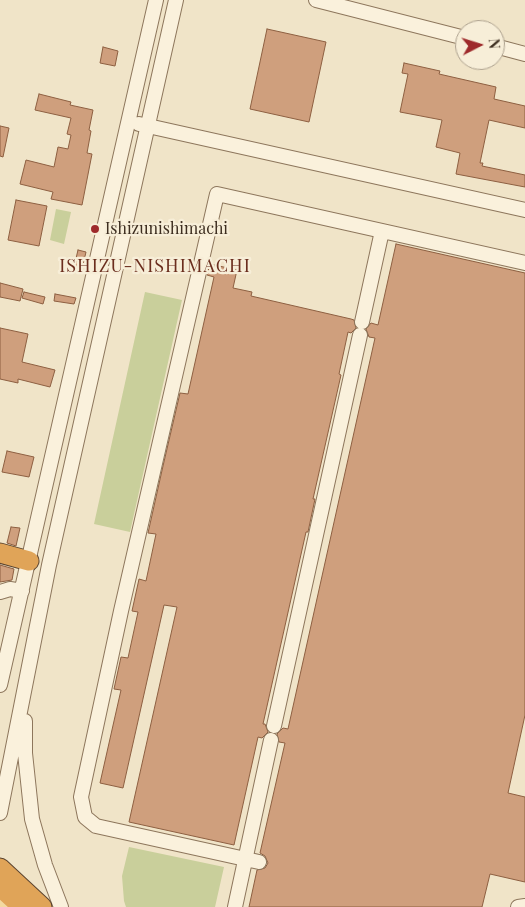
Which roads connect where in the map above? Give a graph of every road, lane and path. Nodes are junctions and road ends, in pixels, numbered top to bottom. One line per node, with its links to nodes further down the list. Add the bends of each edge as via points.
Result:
1 (156, 0): 7 (street)
2 (176, 0): 8 (street)
3 (316, 0): 4 (street)
4 (455, 35)
5 (505, 49): 6 (street)
6 (525, 54)
7 (128, 122): 8 (street); 13 (street)
8 (147, 126): 9 (street); 14 (street)
9 (525, 210)
10 (382, 231): 11 (street); 20 (street); 23 (street, via 217,194 121,611 82,797 84,817 96,826)
11 (525, 263)
12 (0, 554): 13 (highway)
13 (29, 560): 14 (street); 16 (street)
14 (50, 566): 18 (street)
15 (0, 592): 16 (street, via 10,589)
16 (22, 592): 17 (street)
17 (6, 635): 19 (street)
18 (32, 650): 22 (street); 29 (street, via 24,732 27,782 38,842)
19 (0, 685)
20 (274, 726)
21 (271, 740): 23 (street)
22 (0, 812)
23 (252, 860): 30 (street)
24 (0, 868): 28 (highway)
25 (0, 887): 27 (highway)
26 (525, 906): 31 (street)
27 (22, 907)
28 (42, 907)
29 (61, 907)
30 (235, 907)
31 (518, 907)

